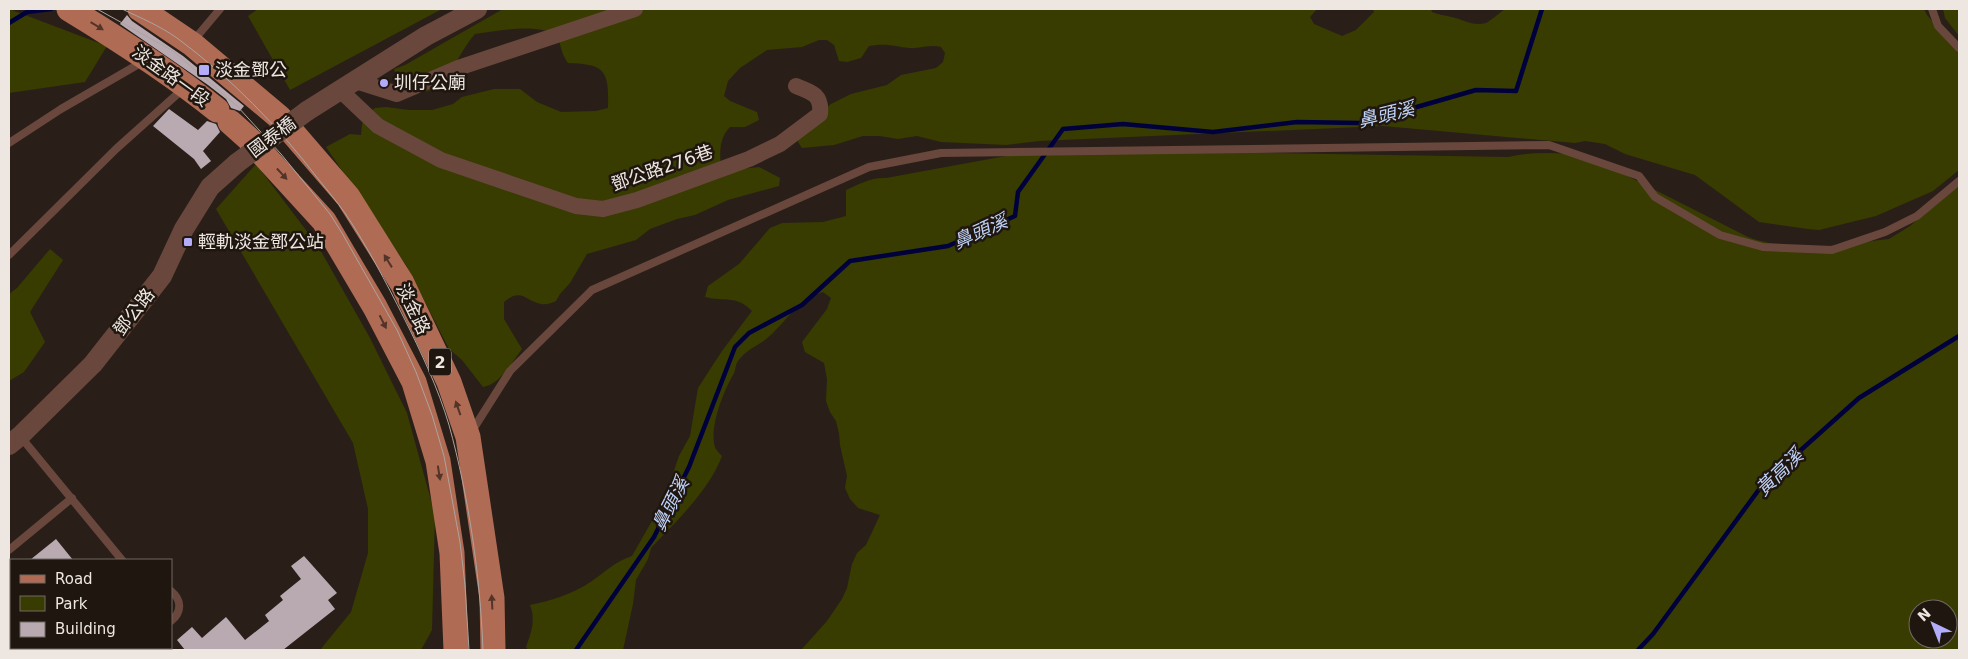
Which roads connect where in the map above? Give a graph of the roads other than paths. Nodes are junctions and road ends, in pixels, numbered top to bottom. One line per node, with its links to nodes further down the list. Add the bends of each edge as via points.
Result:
1 (69, 9): 9 (main road, 淡金路一段 / 2, one-way to 9)
2 (141, 9): 7 (main road, 淡金路一段 / 2)
3 (220, 9): 7 (lane)
4 (477, 9): 11 (street, via 426,36)
5 (635, 9): 11 (street, via 458,68 397,94)
6 (1932, 9): 8 (lane, via 1938,26)
7 (192, 44): 13 (main road, 淡金路一段 / 2)
8 (1959, 48)
9 (148, 59): 10 (main road, 淡金路一段 / 2); 15 (lane)
10 (187, 86): 14 (main road, 淡金路一段 / 2); 18 (lane, via 116,149)
11 (348, 86): 12 (street, 鄧公路276巷, via 378,126 441,160 576,206 603,209 637,200 749,159 780,144 820,114 821,106 814,94); 16 (street, 國泰橋, bridge, via 307,111)
12 (796, 86)
13 (279, 117): 19 (main road, 淡金路 / 2, one-way to 13, via 449,382 402,283 348,197)
14 (248, 139): 26 (main road, 淡金路 / 2, one-way to 26, via 324,220 414,382 438,461 452,553)
15 (9, 143)
16 (237, 163): 20 (street, 鄧公路, via 210,188 184,229 162,276 93,364)
17 (1959, 181): 19 (lane, via 1918,216 1885,232 1832,250 1764,247 1720,235 1655,197 1640,176 1549,145 941,153 869,167 592,290 510,371)
18 (9, 255)
19 (468, 437): 27 (main road, 淡金路 / 2, one-way to 19, via 492,598)
20 (15, 440): 21 (lane)
21 (72, 498): 22 (lane); 23 (lane)
22 (9, 550)
23 (121, 559)
24 (172, 592): 25 (lane, via 180,606)
25 (172, 620)
26 (456, 650)
27 (493, 650)

